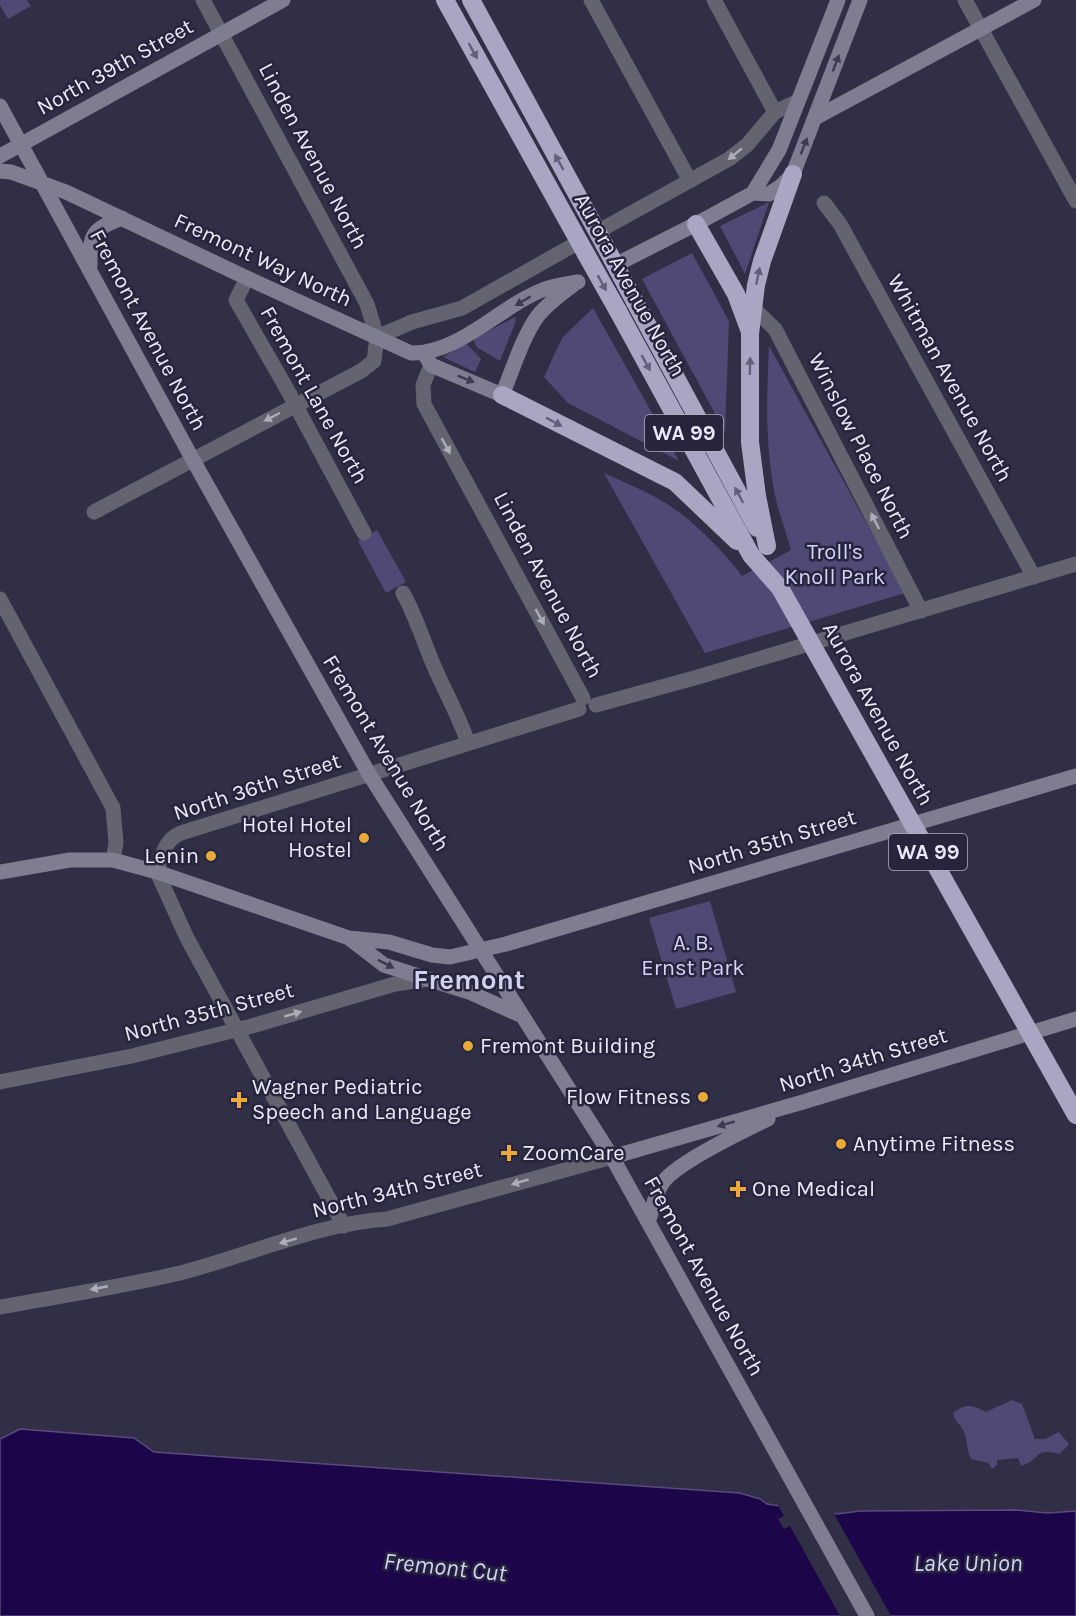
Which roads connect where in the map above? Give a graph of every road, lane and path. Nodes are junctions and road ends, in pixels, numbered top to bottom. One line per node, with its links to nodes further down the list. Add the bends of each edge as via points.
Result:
1 (203, 0): 12 (street, Linden Avenue North)
2 (283, 0): 12 (main road, North 39th Street)
3 (445, 0): 29 (highway, Aurora Avenue North / WA 99, one-way to 29)
4 (471, 0): 28 (highway, Aurora Avenue North / WA 99, one-way to 4)
5 (591, 0): 21 (street)
6 (714, 0): 15 (street)
7 (838, 0): 13 (main road)
8 (860, 0): 16 (main road, one-way to 8)
9 (964, 0): 11 (street)
10 (1034, 0): 11 (main road)
11 (980, 29): 16 (main road); 24 (street)
12 (221, 34): 17 (main road, North 39th Street); 35 (street, Linden Avenue North, via 368,304)
13 (798, 100): 15 (street); 23 (main road, via 773,161)
14 (0, 106): 17 (main road, Fremont Avenue North)
15 (775, 112): 21 (street, one-way to 21, via 729,159)
16 (815, 118): 20 (main road, one-way to 16)
17 (22, 144): 18 (main road, North 39th Street); 22 (main road, Fremont Avenue North)
18 (0, 156)
19 (0, 171): 22 (main road, Fremont Way North)
20 (793, 174): 23 (main road, via 769,194); 33 (highway, one-way to 20, via 762,261)
21 (690, 181): 28 (street)
22 (43, 183): 26 (main road, Fremont Way North); 31 (main road, Fremont Avenue North)
23 (753, 193): 27 (main road)
24 (1076, 201)
25 (824, 203): 44 (street, Whitman Avenue North, via 840,224)
26 (122, 218): 31 (main road, via 95,232 90,244); 32 (main road, Fremont Way North)
27 (696, 224): 30 (main road); 34 (highway, via 736,294)
28 (600, 238): 42 (highway, Aurora Avenue North / WA 99, one-way to 28, bridge)
29 (583, 248): 35 (street, via 462,308); 42 (highway, Aurora Avenue North / WA 99, one-way to 42, bridge)
30 (625, 260)
31 (90, 269): 39 (main road, Fremont Avenue North)
32 (247, 278): 35 (main road, Fremont Way North); 38 (street, Fremont Lane North, via 236,300)
33 (753, 308): 34 (highway); 47 (street, Winslow Place North, one-way to 33, via 775,328)
34 (750, 334): 42 (highway, one-way to 34, via 750,442)
35 (377, 337): 36 (main road, Fremont Way North); 38 (street, via 374,361)
36 (427, 359): 37 (main road, Fremont Way North, one-way to 37); 37 (main road, one-way to 36, via 538,317 578,282 546,289); 49 (street, Linden Avenue North, one-way to 49, via 424,404)
37 (501, 396): 42 (highway, one-way to 42, via 675,483)
38 (295, 405): 39 (street, one-way to 39); 41 (street, Fremont Lane North)
39 (193, 460): 40 (street); 51 (main road, Fremont Avenue North)
40 (94, 512)
41 (364, 533)
42 (759, 551): 66 (highway, Aurora Avenue North / WA 99, bridge)
43 (1076, 564): 44 (street, North 36th Street)
44 (1034, 577): 47 (street, North 36th Street)
45 (403, 593): 50 (street)
46 (0, 599): 54 (street, via 113,808)
47 (921, 611): 48 (street, North 36th Street)
48 (818, 641): 49 (street, North 36th Street); 53 (street)
49 (586, 704): 50 (street, North 36th Street)
50 (468, 743): 51 (street, North 36th Street)
51 (369, 774): 56 (street, North 36th Street, via 176,835 167,843); 58 (main road, Fremont Avenue North)
52 (1076, 776): 53 (main road, North 35th Street)
53 (919, 822): 58 (main road, North 35th Street); 63 (street)
54 (113, 860): 55 (main road, via 70,860); 56 (main road)
55 (0, 872)
56 (157, 872): 57 (main road); 62 (street)
57 (350, 938): 58 (main road, North 35th Street, via 389,942 443,957); 59 (main road, one-way to 59, via 384,965)
58 (481, 951): 60 (main road, Fremont Avenue North)
59 (428, 979): 60 (main road, via 477,995); 62 (street, North 35th Street, one-way to 59, via 395,984)
60 (522, 1016): 67 (main road, Fremont Avenue North)
61 (1076, 1019): 63 (main road, North 34th Street)
62 (236, 1029): 64 (street, North 35th Street, via 132,1056); 69 (street)
63 (1037, 1030): 65 (main road, North 34th Street)
64 (0, 1082)
65 (803, 1102): 67 (main road, North 34th Street, one-way to 67); 68 (main road, via 680,1167 662,1183)
66 (1076, 1115)
67 (612, 1157): 68 (main road, Fremont Avenue North); 69 (street, North 34th Street, one-way to 69, via 387,1219)
68 (648, 1213): 71 (main road, Fremont Avenue North)
69 (344, 1226): 70 (street, North 34th Street, one-way to 70, via 179,1273)
70 (0, 1307)
71 (865, 1613)

